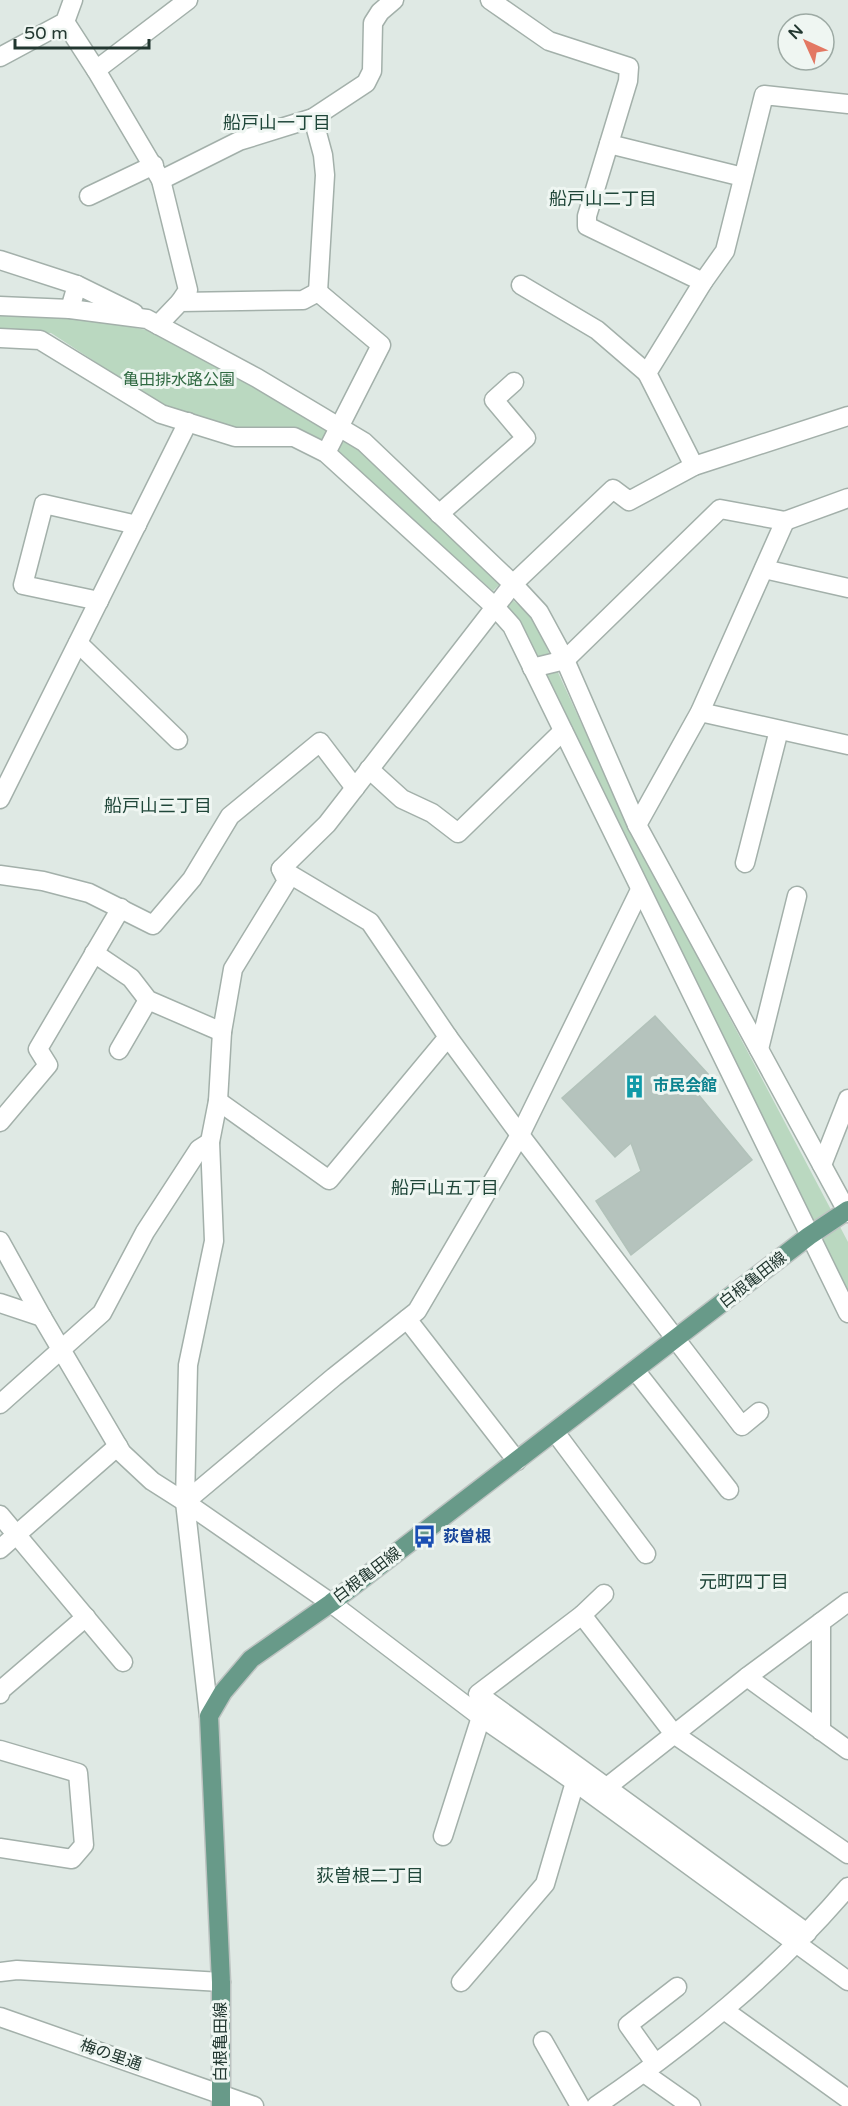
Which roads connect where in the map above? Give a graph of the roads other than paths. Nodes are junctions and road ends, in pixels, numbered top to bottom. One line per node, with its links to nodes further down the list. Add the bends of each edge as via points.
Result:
1 (73, 0): 5 (street)
2 (188, 0): 7 (street)
3 (394, 0): 9 (street, via 373,23 372,71 366,83)
4 (490, 0): 10 (street, via 549,40 629,67)
5 (65, 22): 6 (street); 7 (street)
6 (0, 57)
7 (96, 69): 11 (street)
8 (848, 104): 12 (street, via 764,95)
9 (313, 118): 11 (street); 18 (street, via 325,174)
10 (609, 144): 12 (street); 15 (street, via 587,226)
11 (157, 172): 13 (street); 19 (street, via 188,290)
12 (743, 177): 15 (street, via 725,251)
13 (89, 196)
14 (0, 260): 16 (street)
15 (703, 282): 24 (street)
16 (77, 285): 21 (street); 22 (street)
17 (521, 285): 24 (street, via 597,330)
18 (318, 292): 19 (street, via 303,300); 28 (street, via 381,345)
19 (180, 303): 22 (street)
20 (0, 306): 21 (street)
21 (70, 309): 22 (street)
22 (152, 322): 28 (street)
23 (0, 338): 27 (street, via 40,340 161,414)
24 (647, 373): 30 (street)
25 (514, 382): 32 (street, via 494,400 526,438)
26 (848, 416): 30 (street)
27 (189, 422): 29 (street, via 235,437 294,437); 34 (street)
28 (340, 428): 29 (street); 32 (street, via 364,442)
29 (326, 453): 39 (street)
30 (694, 466): 36 (street, via 629,501 613,489)
31 (848, 498): 33 (street)
32 (439, 514): 36 (street)
33 (785, 521): 35 (street); 41 (street, via 720,509)
34 (137, 525): 38 (street); 38 (street, via 44,504 23,585)
35 (764, 569): 37 (street); 43 (street)
36 (513, 584): 39 (street); 41 (street, via 540,612)
37 (848, 588)
38 (99, 601): 40 (street)
39 (495, 607): 42 (street, via 512,626); 48 (street)
40 (78, 643): 46 (street); 50 (street)
41 (565, 660): 42 (street); 51 (street)
42 (532, 668): 45 (street)
43 (700, 712): 44 (street); 51 (street)
44 (779, 730): 47 (street); 52 (street)
45 (563, 731): 48 (street, via 458,833 432,813 402,799); 55 (street)
46 (178, 740)
47 (848, 745)
48 (369, 770): 49 (street)
49 (355, 788): 53 (street, via 327,824); 57 (street, via 320,742 230,816 192,879 153,925)
50 (0, 799)
51 (637, 825): 62 (street)
52 (745, 863)
53 (281, 869): 60 (street, via 287,881 233,969); 61 (street, via 370,921)
54 (0, 875): 57 (street, via 43,880 89,893)
55 (640, 890): 67 (street); 71 (street)
56 (797, 896): 62 (street)
57 (121, 908): 58 (street)
58 (94, 953): 59 (street, via 131,978); 66 (street, via 38,1049 48,1065)
59 (148, 1000): 60 (street); 63 (street)
60 (222, 1032): 65 (street)
61 (448, 1037): 65 (street, via 329,1180); 67 (street)
62 (759, 1049): 69 (street)
63 (119, 1050)
64 (848, 1099): 69 (street)
65 (218, 1101): 68 (street)
66 (0, 1122)
67 (520, 1135): 76 (street, via 417,1311); 77 (street)
68 (210, 1142): 78 (street, via 199,1149 145,1232 102,1313); 86 (street, via 214,1241 188,1365)
69 (822, 1165): 70 (street)
70 (848, 1211): 71 (main road, 白根亀田線)
71 (809, 1236): 74 (street); 77 (main road, 白根亀田線)
72 (0, 1241): 75 (street)
73 (0, 1303): 75 (street)
74 (848, 1313)
75 (42, 1317): 78 (street)
76 (407, 1319): 84 (street); 86 (street)
77 (676, 1340): 79 (main road, 白根亀田線); 81 (street, via 742,1426)
78 (62, 1351): 80 (street); 83 (street)
79 (635, 1370): 82 (main road, 白根亀田線); 85 (street)
80 (0, 1404)
81 (759, 1412)
82 (555, 1432): 84 (main road, 白根亀田線); 90 (street)
83 (118, 1446): 86 (street, via 152,1481); 88 (street)
84 (517, 1461): 93 (main road, 白根亀田線)
85 (729, 1490)
86 (185, 1502): 93 (street); 100 (street)
87 (0, 1515): 88 (street)
88 (17, 1534): 89 (street); 95 (street)
89 (0, 1550)
90 (646, 1554)
91 (604, 1594): 94 (street)
92 (848, 1602): 96 (street)
93 (331, 1603): 100 (main road, 白根亀田線, via 250,1659); 101 (street)
94 (582, 1616): 103 (street); 107 (street, via 478,1694)
95 (86, 1617): 97 (street); 99 (street)
96 (821, 1622): 98 (street); 102 (street)
97 (123, 1662)
98 (747, 1677): 102 (street); 103 (street)
99 (0, 1694)
100 (209, 1716): 115 (main road, 白根亀田線)
101 (481, 1717): 106 (street); 108 (street)
102 (821, 1731): 105 (street)
103 (674, 1734): 107 (street); 110 (street)
104 (0, 1750): 109 (street, via 78,1773 84,1845 72,1859)
105 (848, 1750)
106 (575, 1782): 112 (street); 116 (street, via 546,1884)
107 (607, 1787): 112 (street)
108 (443, 1836)
109 (0, 1848)
110 (848, 1854)
111 (846, 1893): 112 (street)
112 (802, 1938): 114 (street); 118 (street)
113 (0, 1972): 115 (street)
114 (848, 1981)
115 (221, 1982): 123 (main road, 白根亀田線)
116 (461, 1982)
117 (677, 1987): 121 (street, via 628,2025)
118 (724, 2010): 121 (street); 122 (street)
119 (0, 2017): 123 (street, 梅の里通)
120 (543, 2042): 125 (street)
121 (650, 2068): 126 (street); 127 (street)
122 (848, 2099)
123 (221, 2100): 124 (street, 梅の里通)
124 (254, 2106)
125 (580, 2106)
126 (596, 2106)
127 (691, 2106)

